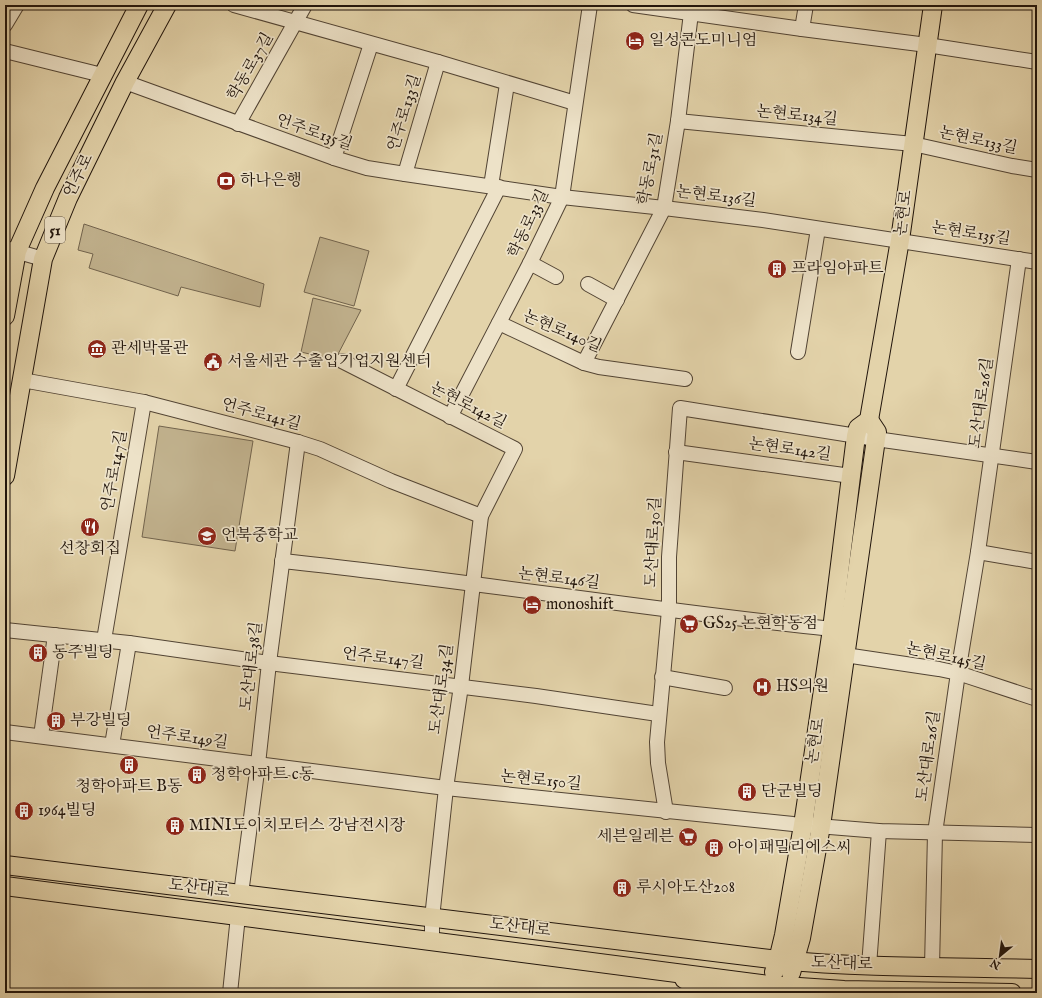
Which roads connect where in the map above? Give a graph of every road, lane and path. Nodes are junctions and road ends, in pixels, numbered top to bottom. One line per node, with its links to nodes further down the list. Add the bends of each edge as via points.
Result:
1 (17, 5): 12 (street)
2 (139, 5): 19 (main road, 언주로 / 51)
3 (167, 5): 20 (main road, 언주로 / 51)
4 (234, 5): 11 (street, 언주로133길)
5 (305, 5): 11 (street, 학동로37길)
6 (590, 5): 22 (street, 학동로33길)
7 (633, 5): 10 (street)
8 (806, 5): 13 (street)
9 (933, 5): 15 (main road, 논현로)
10 (691, 13): 13 (street); 23 (street, 학동로31길)
11 (296, 22): 14 (street, 언주로133길); 24 (street, 학동로37길)
12 (5, 25)
13 (802, 29): 15 (street)
14 (371, 44): 17 (street, 언주로133길); 26 (street)
15 (927, 45): 18 (street); 25 (main road, 논현로)
16 (5, 50): 19 (street)
17 (438, 62): 21 (street, 언주로133길); 28 (street, 언주로133길)
18 (1037, 62)
19 (102, 75): 34 (main road, 언주로 / 51)
20 (125, 82): 24 (street, 언주로135길); 35 (main road, 언주로 / 51, via 68,198)
21 (507, 84): 22 (street, 언주로133길); 29 (street)
22 (575, 103): 30 (street, 학동로33길)
23 (678, 121): 25 (street, 논현로134길); 31 (street, 학동로31길)
24 (238, 124): 26 (street, 언주로135길)
25 (913, 144): 27 (street, 논현로133길); 33 (main road, 논현로)
26 (334, 158): 28 (street, 언주로135길, via 367,168)
27 (1037, 170)
28 (404, 174): 29 (street, 언주로135길)
29 (495, 187): 30 (street, 언주로135길); 49 (street)
30 (562, 197): 31 (street, 논현로136길); 38 (street, 학동로33길)
31 (664, 208): 32 (street, 논현로136길); 41 (street, 학동로31길)
32 (818, 229): 33 (street, 논현로136길); 44 (street)
33 (900, 240): 36 (street, 논현로135길); 52 (main road, 논현로)
34 (11, 250): 35 (street); 42 (main road, 언주로 / 51)
35 (43, 259): 48 (main road, 언주로 / 51)
36 (1019, 259): 37 (street, 논현로135길); 58 (street, 도산대로26길)
37 (1037, 262)
38 (530, 263): 39 (street); 43 (street, 학동로33길)
39 (556, 277)
40 (588, 284): 41 (street)
41 (617, 300): 46 (street, 학동로31길)
42 (5, 316)
43 (498, 323): 46 (street, 논현로140길); 51 (street, 학동로33길)
44 (798, 352)
45 (342, 361): 49 (street, 논현로142길)
46 (584, 363): 47 (street, 논현로140길)
47 (686, 379)
48 (22, 380): 50 (street, 언주로141길); 60 (main road, 언주로 / 51)
49 (396, 389): 51 (street, 논현로142길)
50 (144, 402): 55 (street, 언주로141길); 71 (street, 언주로147길)
51 (450, 417): 56 (street, 논현로142길)
52 (869, 420): 53 (main road, via 858,428); 54 (main road, 논현로, via 877,432)
53 (856, 436): 54 (street); 57 (street, 도산대로30길, via 680,408); 61 (main road, 논현로)
54 (876, 439): 58 (street); 73 (main road, 논현로)
55 (298, 442): 62 (street, 언주로141길); 64 (street, 도산대로38길)
56 (515, 449): 62 (street, 도산대로34길)
57 (676, 452): 61 (street, 논현로142길); 67 (street, 도산대로30길, via 669,557)
58 (991, 456): 59 (street); 63 (street, 도산대로26길)
59 (1037, 462)
60 (5, 476)
61 (851, 476): 68 (main road, 논현로)
62 (481, 516): 66 (street, 도산대로34길)
63 (978, 552): 65 (street); 75 (street, 도산대로26길)
64 (282, 561): 66 (street, 논현로146길); 74 (street, 도산대로38길)
65 (1037, 562)
66 (472, 584): 67 (street, 논현로146길); 77 (street, 도산대로34길)
67 (669, 610): 68 (street, 논현로146길); 76 (street, 도산대로30길)
68 (832, 629): 87 (main road, 논현로)
69 (5, 630): 70 (street, 언주로147길)
70 (55, 635): 71 (street, 언주로147길); 82 (street)
71 (104, 640): 72 (street, 언주로147길)
72 (129, 643): 74 (street, 언주로147길); 83 (street)
73 (845, 655): 75 (street, 논현로145길); 88 (main road, 논현로)
74 (269, 663): 77 (street, 언주로147길); 84 (street, 도산대로38길)
75 (958, 673): 79 (street, 논현로145길); 90 (street, 도산대로26길)
76 (662, 677): 78 (street); 80 (street, 도산대로30길)
77 (461, 686): 80 (street, 언주로147길); 85 (street, 도산대로34길)
78 (725, 688)
79 (1037, 699)
80 (658, 714): 86 (street, 도산대로30길, via 658,762)
81 (5, 732): 82 (street, 언주로149길)
82 (41, 736): 83 (street, 언주로149길)
83 (112, 745): 84 (street, 언주로149길)
84 (258, 764): 85 (street, 논현로150길); 94 (street, 도산대로38길)
85 (446, 788): 86 (street, 논현로150길); 96 (street, 도산대로34길)
86 (666, 812): 87 (street, 논현로150길)
87 (803, 825): 88 (street, 논현로150길); 98 (main road, 논현로)
88 (821, 826): 89 (street, 논현로150길); 98 (main road, 논현로, via 801,938)
89 (879, 831): 90 (street, 논현로150길); 99 (street)
90 (935, 833): 91 (street, 논현로150길); 100 (street, 도산대로26길)
91 (1037, 835)
92 (6, 865): 94 (main road, 도산대로)
93 (5, 886): 95 (main road, 도산대로)
94 (241, 894): 96 (main road, 도산대로)
95 (238, 916): 97 (main road, 도산대로); 106 (street)
96 (432, 918): 97 (street, 도산대로34길); 98 (main road, 도산대로)
97 (432, 941): 102 (main road, 도산대로)
98 (786, 961): 99 (main road, 도산대로); 103 (main road, 논현로); 104 (main road, 논현로)
99 (869, 966): 100 (main road, 도산대로)
100 (932, 967): 101 (main road, 도산대로)
101 (1037, 969)
102 (667, 972): 103 (main road, 도산대로); 107 (main road)
103 (767, 989): 104 (main road, 도산대로)
104 (786, 990): 105 (main road, 도산대로)
105 (842, 992): 108 (main road, 도산대로)
106 (230, 993)
107 (714, 993)
108 (1012, 993)

